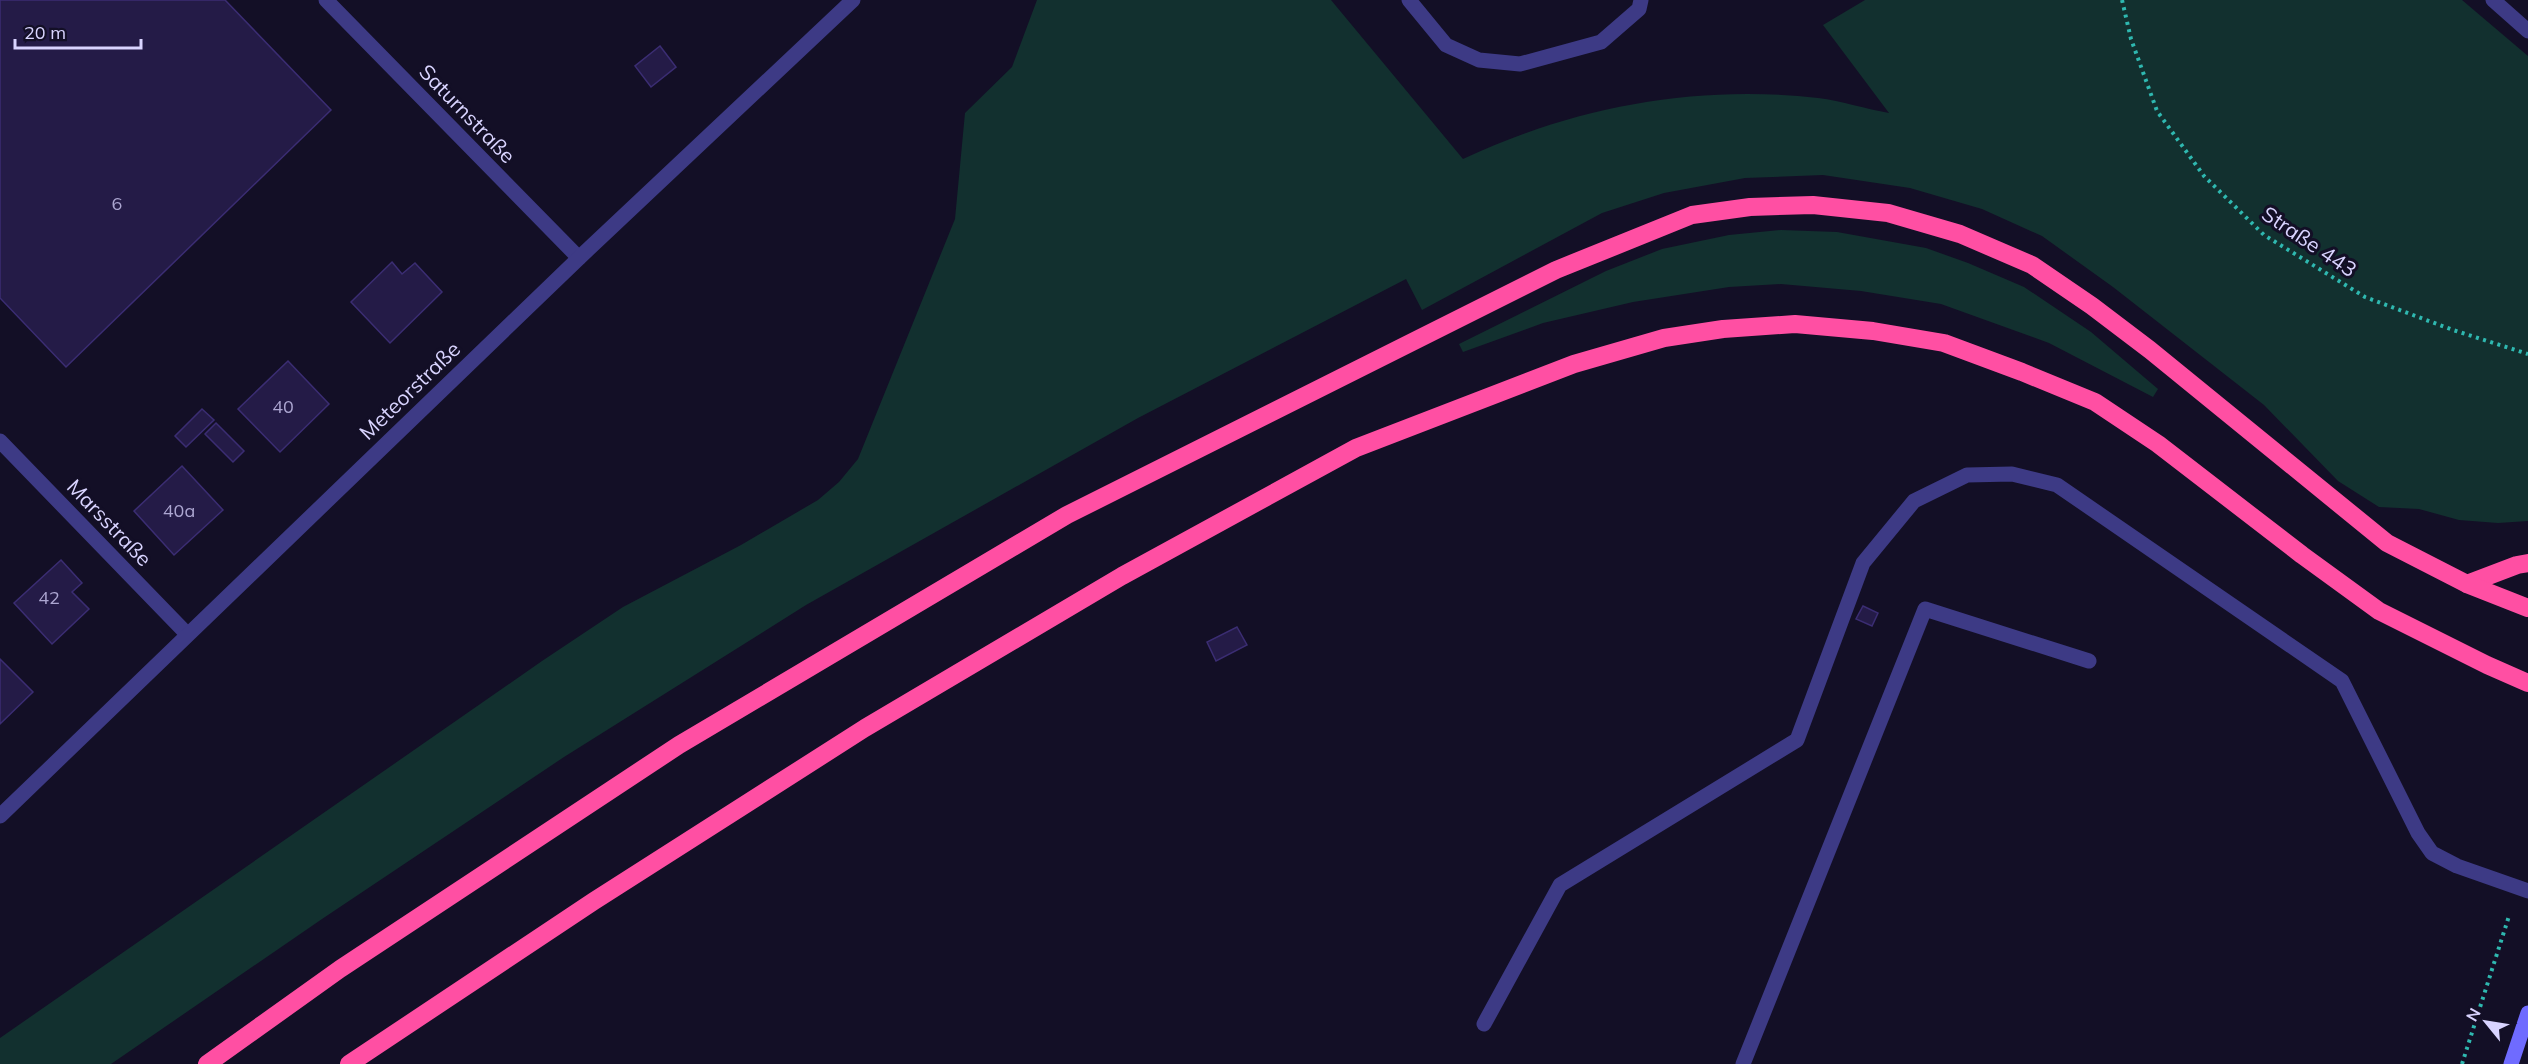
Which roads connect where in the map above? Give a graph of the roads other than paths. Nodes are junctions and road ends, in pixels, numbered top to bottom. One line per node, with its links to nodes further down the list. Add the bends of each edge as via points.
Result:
1 (326, 0): 7 (street, Saturnstraße)
2 (853, 0): 7 (street, Meteorstraße)
3 (1409, 0): 4 (street, via 1446,45 1479,60 1520,64 1601,42 1639,9)
4 (1641, 0)
5 (2493, 0): 6 (street)
6 (2528, 31)
7 (579, 258): 12 (street, Meteorstraße)
8 (0, 441): 12 (street, Marsstraße)
9 (2528, 563): 10 (highway)
10 (2466, 584): 11 (highway); 19 (highway, via 2387,543 2150,350 2032,265 1960,234 1888,213 1813,205 1750,207 1692,215 1556,270 1067,515 679,745 340,969)
11 (2528, 608)
12 (187, 634): 15 (street, Meteorstraße)
13 (2089, 660): 21 (street, via 1925,609)
14 (2528, 683): 20 (highway, via 2379,611 2095,402 2022,372 1944,343 1873,331 1795,324 1723,328 1664,338 1574,364 1356,448 1122,576 865,728)
15 (0, 816)
16 (2523, 889): 18 (street, via 2432,854 2342,681 2057,485 2012,474 1967,475 1914,501 1863,563 1797,740 1560,885)
17 (2528, 1013): 22 (main road)
18 (1484, 1024)
19 (207, 1064)
20 (349, 1064)
21 (1743, 1064)
22 (2511, 1064)

